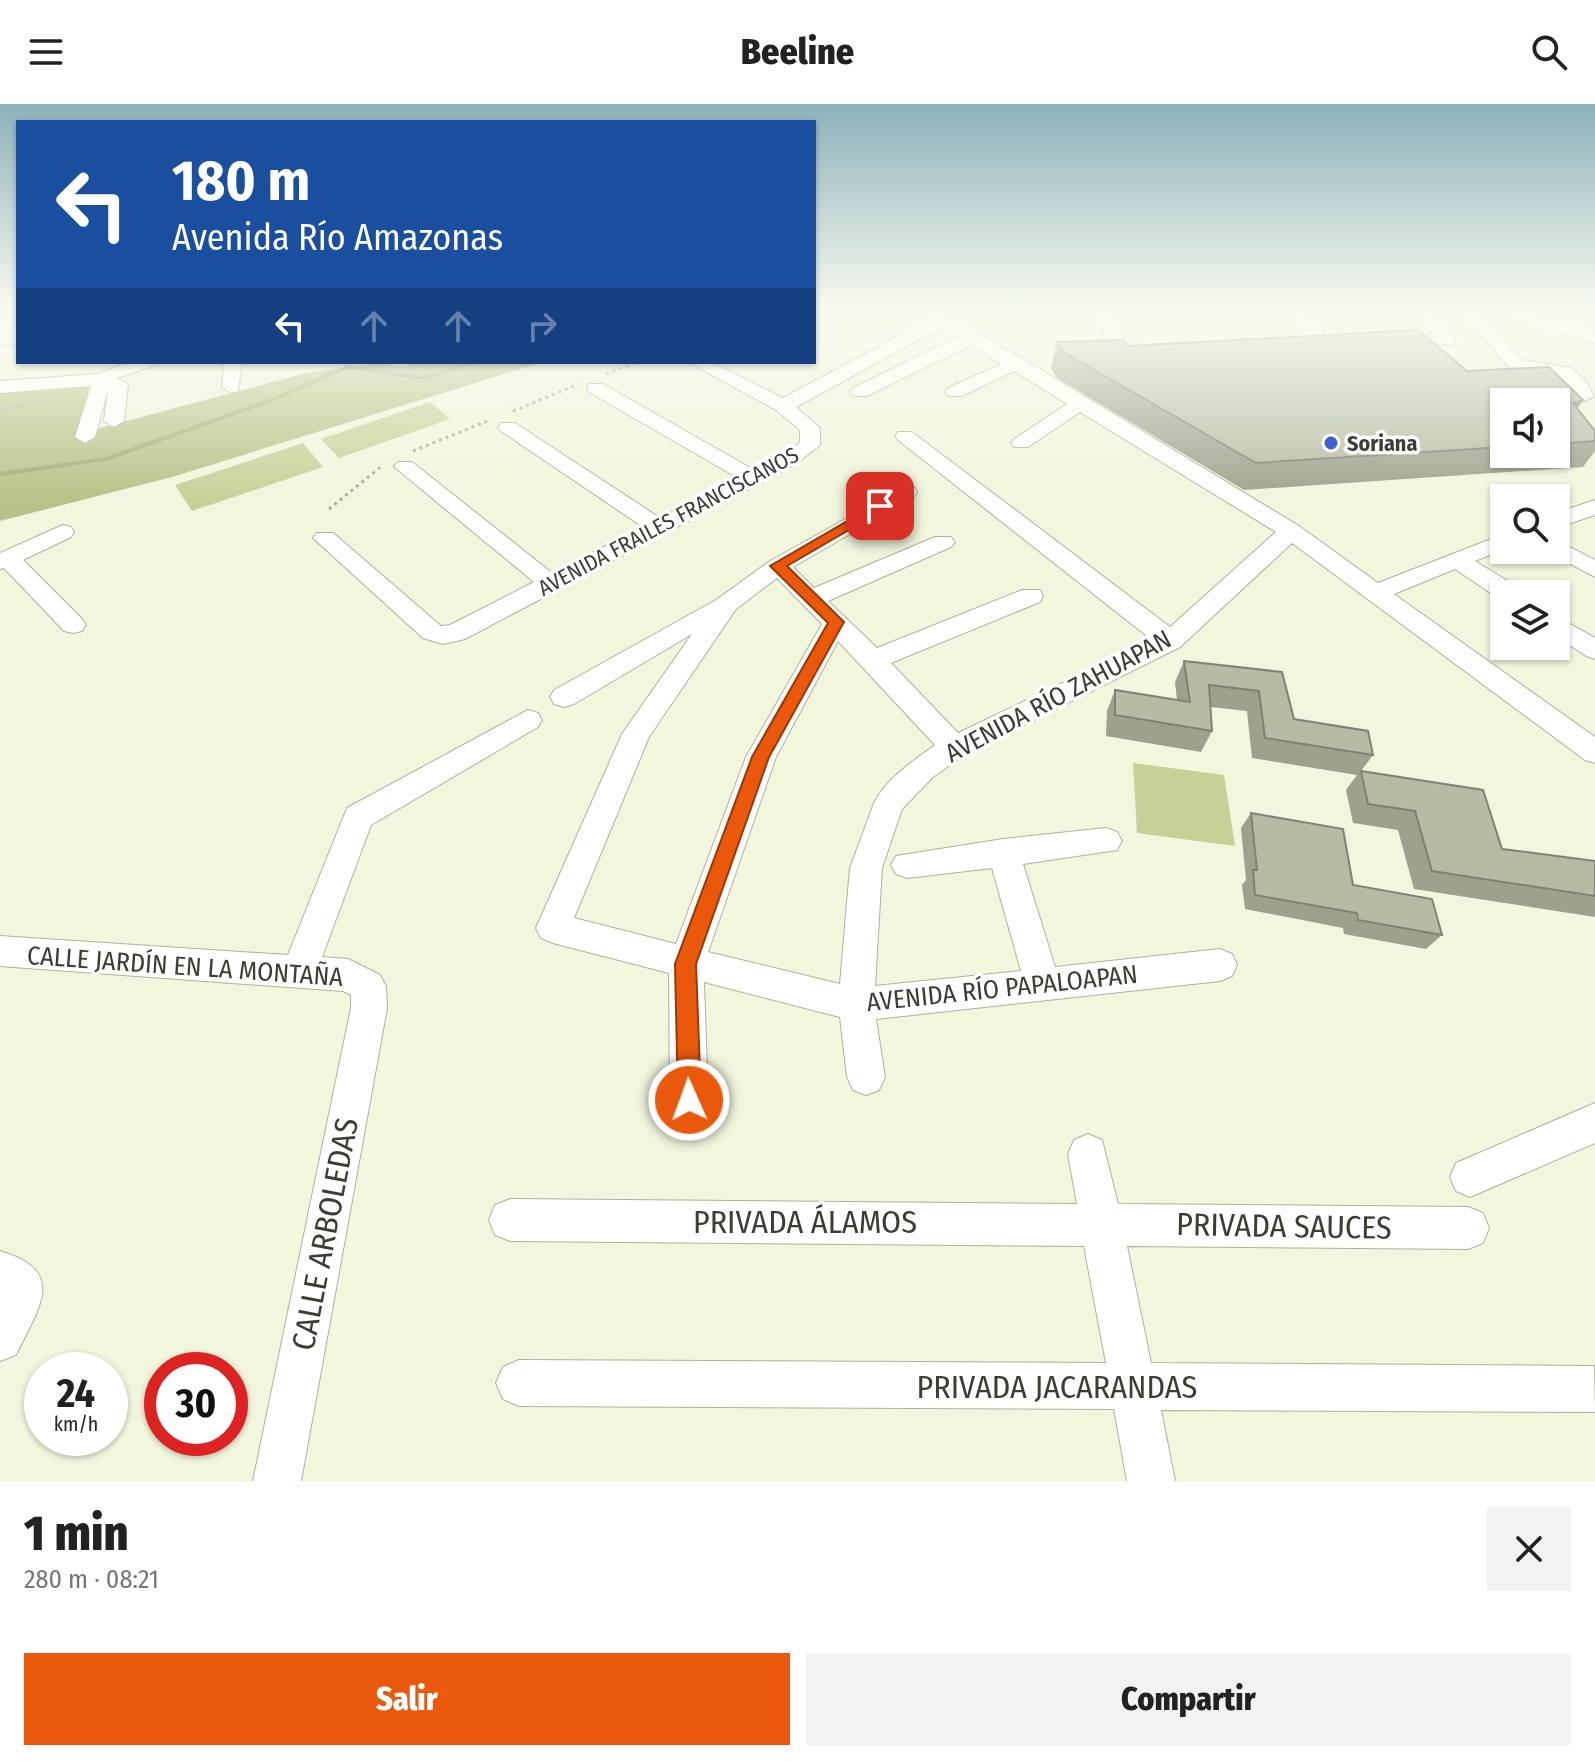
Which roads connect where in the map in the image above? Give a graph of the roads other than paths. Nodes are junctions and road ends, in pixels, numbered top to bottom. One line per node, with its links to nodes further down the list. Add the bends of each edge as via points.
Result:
1 (111, 375): 9 (street)
2 (232, 375): 12 (street)
3 (723, 375): 17 (street)
4 (840, 375): 17 (street, AVENIDA FRAILES FRANCISCANOS)
5 (891, 375): 13 (street)
6 (997, 375): 14 (street)
7 (1044, 375): 16 (street)
8 (1571, 375): 15 (street, via 1584,396)
9 (101, 382): 11 (street); 18 (street, via 119,384); 21 (street)
10 (593, 382): 24 (street)
11 (0, 387)
12 (231, 387)
13 (860, 392)
14 (955, 392)
15 (1574, 399)
16 (1082, 402): 22 (street); 29 (street)
17 (783, 406): 24 (street, AVENIDA FRAILES FRANCISCANOS, via 810,428 810,445)
18 (114, 421)
19 (508, 427): 28 (street)
20 (905, 436): 48 (street)
21 (85, 437)
22 (1021, 443)
23 (400, 460): 40 (street)
24 (753, 478): 28 (street, AVENIDA FRAILES FRANCISCANOS)
25 (906, 492): 37 (street)
26 (1595, 507): 27 (street)
27 (1570, 516)
28 (658, 527): 40 (street, AVENIDA FRAILES FRANCISCANOS)
29 (1291, 531): 41 (street); 48 (street, AVENIDA RÍO ZAHUAPAN)
30 (63, 532): 36 (street)
31 (325, 538): 40 (street, AVENIDA FRAILES FRANCISCANOS, via 432,632 443,635)
32 (943, 542): 43 (street)
33 (1490, 546): 35 (street)
34 (1570, 555): 38 (street)
35 (1456, 559): 39 (street); 41 (street)
36 (4, 560): 46 (street)
37 (778, 566): 43 (street); 44 (street)
38 (1595, 570)
39 (1490, 581)
40 (551, 584)
41 (1375, 593): 54 (street)
42 (1031, 596): 50 (street)
43 (812, 598): 45 (street)
44 (727, 603): 51 (street); 59 (street, AVENIDA RÍO PAPALOAPAN, via 636,734 553,928)
45 (836, 622): 50 (street); 59 (street, via 761,757)
46 (73, 625)
47 (1570, 633): 49 (street)
48 (1171, 641): 53 (street, AVENIDA RÍO ZAHUAPAN)
49 (1595, 650)
50 (873, 660): 53 (street)
51 (564, 697)
52 (528, 720): 61 (street, via 358,817)
53 (954, 747): 64 (street, AVENIDA RÍO ZAHUAPAN, via 889,803 866,868)
54 (1595, 752)
55 (1106, 841): 56 (street)
56 (1003, 852): 57 (street); 62 (street)
57 (907, 865)
58 (0, 951): 61 (street, CALLE JARDÍN EN LA MONTAÑA)
59 (686, 964): 64 (street, AVENIDA RÍO PAPALOAPAN); 66 (street)
60 (1220, 965): 62 (street, AVENIDA RÍO PAPALOAPAN)
61 (299, 972): 63 (street, CALLE JARDÍN EN LA MONTAÑA, via 348,975)
62 (1042, 983): 64 (street, AVENIDA RÍO PAPALOAPAN)
63 (368, 986): 78 (street, CALLE ARBOLEDAS, via 369,1008)
64 (856, 1005): 65 (street, AVENIDA RÍO ZAHUAPAN)
65 (866, 1077)
66 (689, 1100)
67 (1595, 1123): 69 (street)
68 (1088, 1154): 71 (street)
69 (1470, 1177)
70 (510, 1220): 71 (street, PRIVADA ÁLAMOS)
71 (1100, 1224): 72 (street, PRIVADA SAUCES); 76 (street)
72 (1468, 1228)
73 (0, 1273): 74 (street, via 21,1284)
74 (0, 1339)
75 (519, 1383): 76 (street, PRIVADA JACARANDAS)
76 (1131, 1387): 77 (street, PRIVADA JACARANDAS); 79 (street)
77 (1594, 1389)
78 (277, 1481)
79 (1151, 1481)

